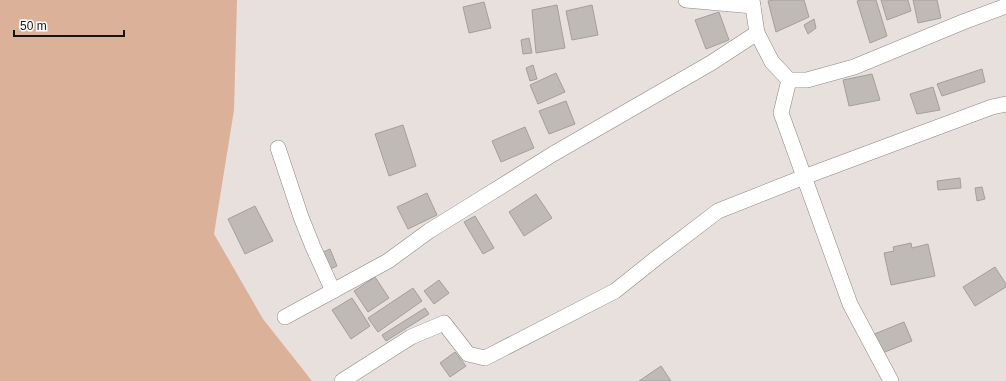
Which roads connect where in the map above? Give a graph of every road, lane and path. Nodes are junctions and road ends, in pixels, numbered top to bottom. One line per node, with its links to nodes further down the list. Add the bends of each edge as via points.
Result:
1 (686, 0): 2 (street)
2 (753, 3): 4 (street)
3 (1006, 6): 5 (street, via 854,67 807,80)
4 (757, 33): 5 (street, via 772,62); 9 (street, via 711,63 553,154 429,231 388,261)
5 (789, 80): 8 (street, via 781,113)
6 (1006, 104): 8 (street)
7 (278, 148): 9 (street, via 301,217)
8 (804, 177): 11 (street, via 718,211 615,291 485,358 468,354 444,323 411,337); 12 (street, via 850,304)
9 (333, 291): 10 (street)
10 (285, 317)
11 (342, 381)
12 (891, 381)

